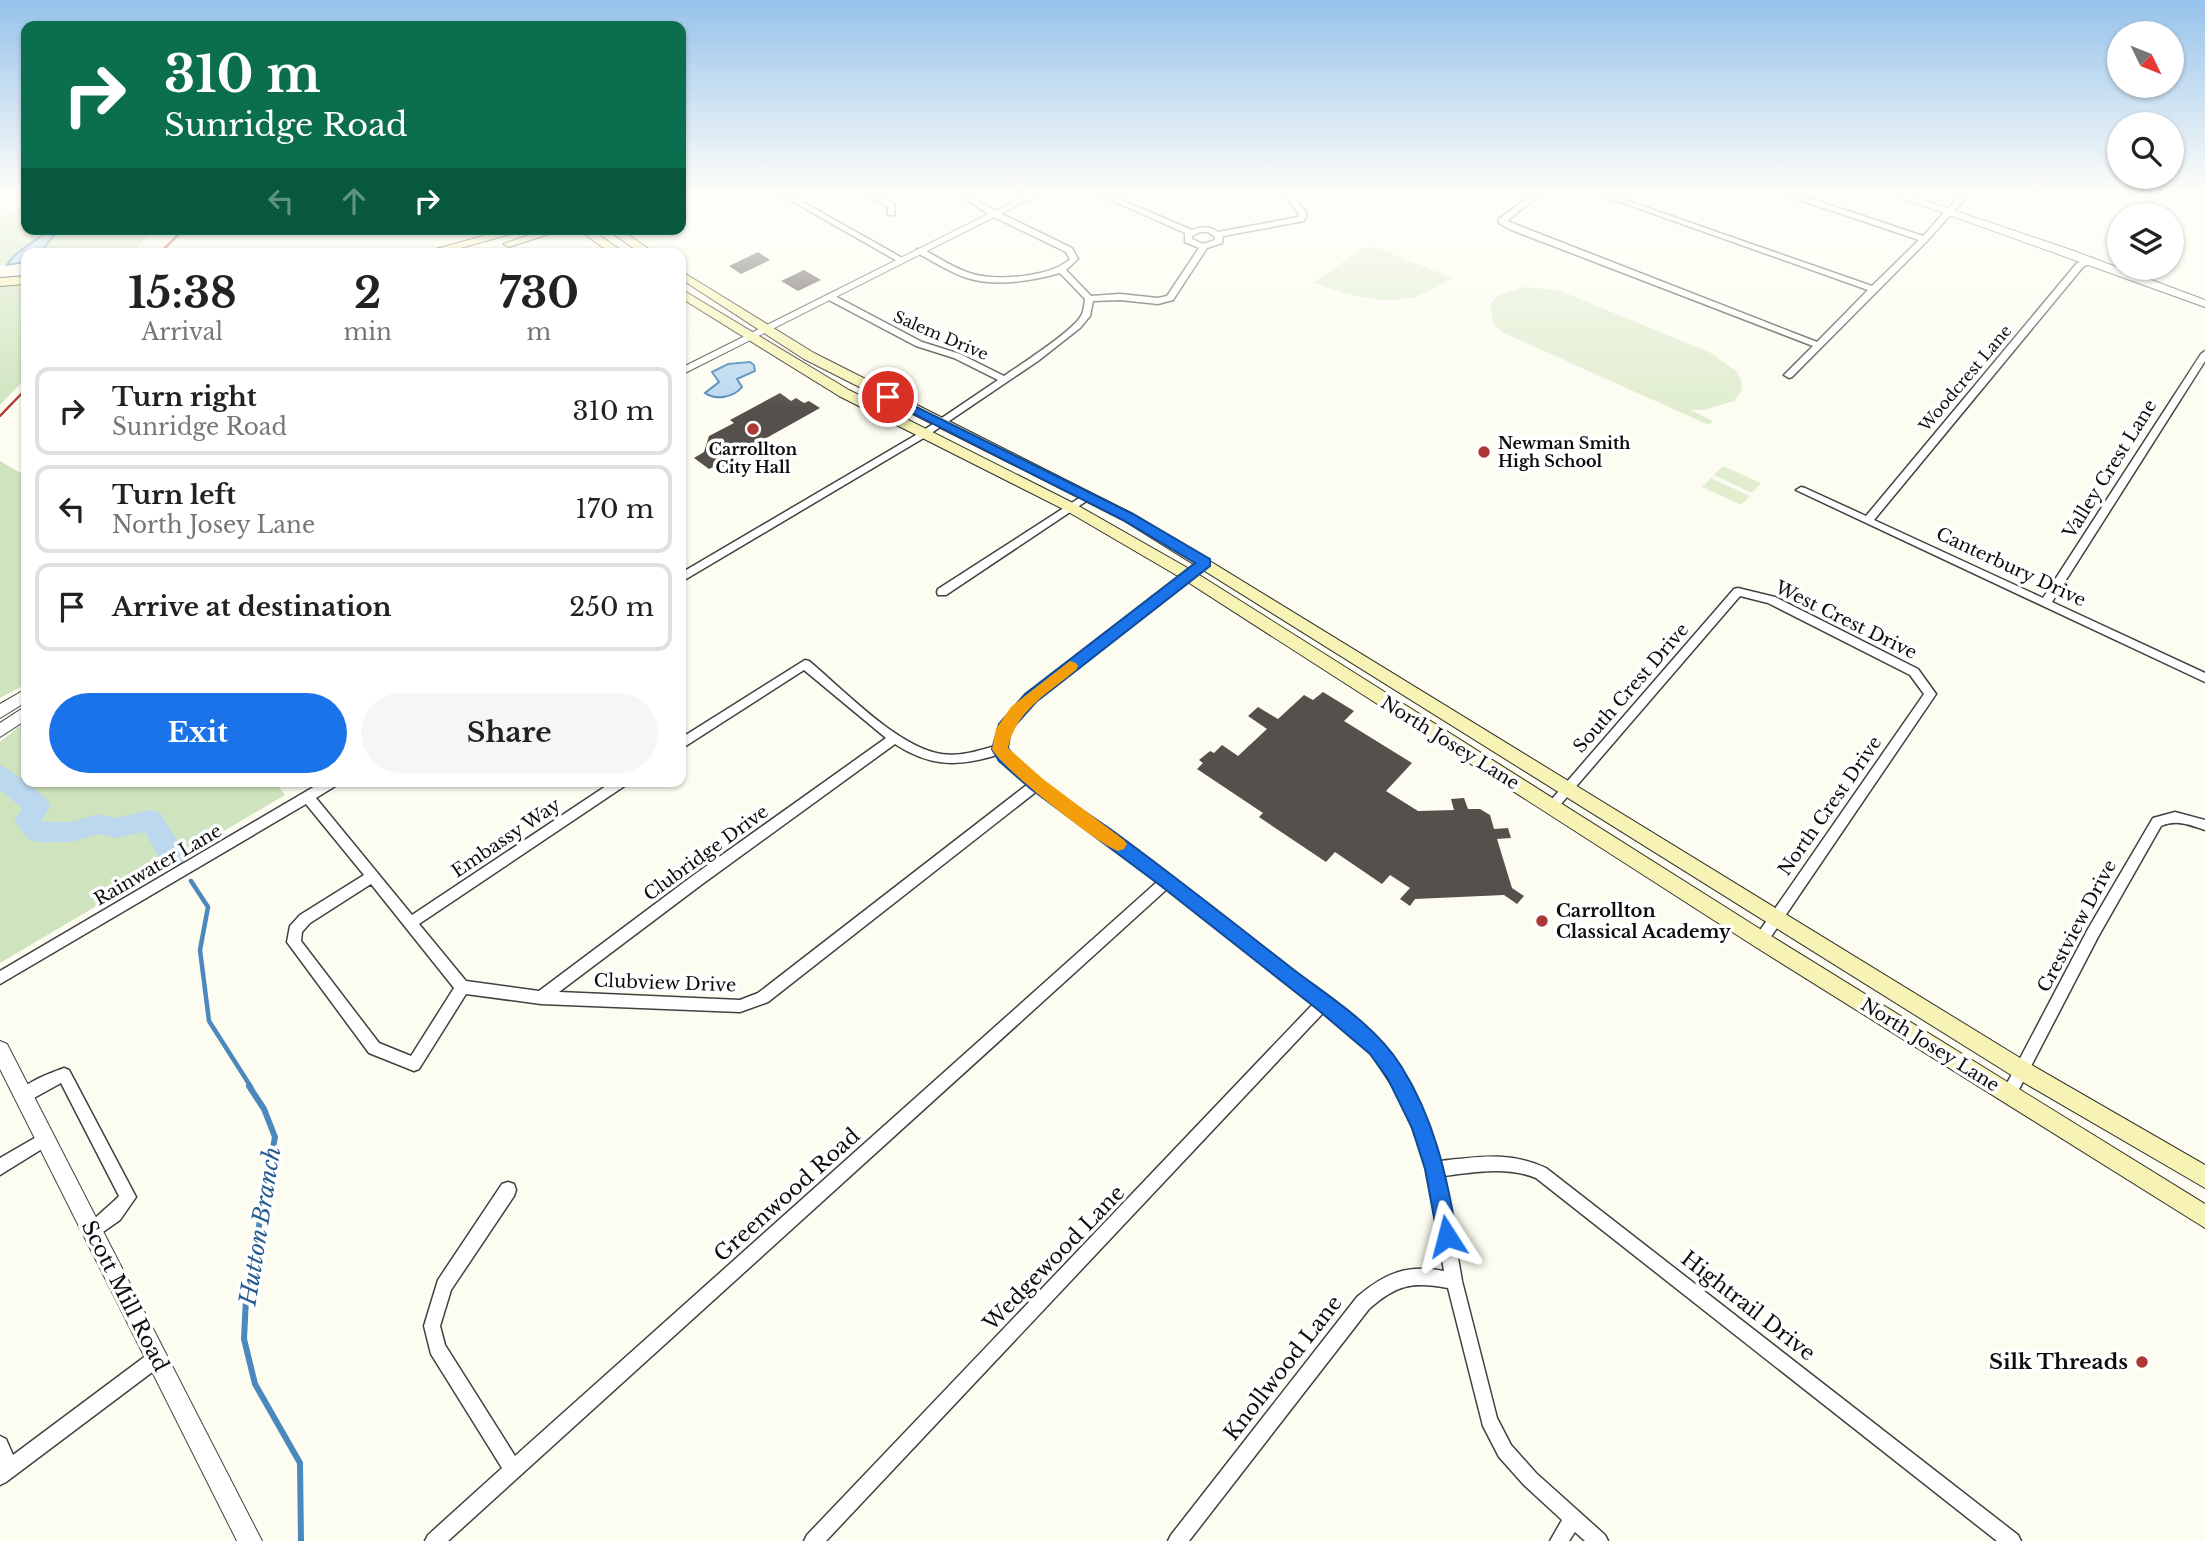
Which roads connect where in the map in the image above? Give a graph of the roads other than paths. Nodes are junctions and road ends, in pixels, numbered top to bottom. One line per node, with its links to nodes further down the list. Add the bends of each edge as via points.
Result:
1 (892, 265): 20 (street)
2 (948, 265): 11 (street, via 983,278 1012,279)
3 (1072, 265): 11 (street)
4 (1191, 265): 21 (street, via 1170,298)
5 (1610, 265): 25 (street)
6 (1803, 265): 17 (street)
7 (1897, 265): 17 (street)
8 (2080, 265): 35 (street, Woodcrest Lane)
9 (2103, 265): 22 (street)
10 (21, 270): 12 (main road)
11 (1062, 270): 21 (street)
12 (0, 272)
13 (686, 277): 18 (main road, North Josey Lane)
14 (21, 280): 15 (main road)
15 (0, 282)
16 (686, 285): 18 (main road)
17 (1871, 289): 25 (street)
18 (707, 292): 23 (main road, North Josey Lane)
19 (686, 296): 24 (main road, North Josey Lane)
20 (830, 296): 23 (street); 29 (street, Salem Drive, via 896,333 975,363)
21 (1089, 299): 29 (street, via 1086,316 1077,326)
22 (2205, 304)
23 (765, 329): 24 (street); 30 (main road, North Josey Lane)
24 (750, 337): 27 (street); 31 (main road, North Josey Lane)
25 (1818, 345): 28 (street)
26 (2205, 354): 41 (street, Valley Crest Lane)
27 (686, 369)
28 (1789, 374)
29 (1003, 379): 30 (street)
30 (940, 423): 31 (street); 33 (main road, North Josey Lane)
31 (924, 434): 34 (main road, North Josey Lane); 37 (street)
32 (1801, 490): 35 (street, Canterbury Drive)
33 (1087, 496): 34 (street); 36 (main road, North Josey Lane)
34 (1070, 507): 38 (main road, North Josey Lane); 39 (street)
35 (1868, 520): 41 (street, Canterbury Drive)
36 (1205, 562): 38 (street); 54 (main road, North Josey Lane)
37 (686, 575)
38 (1188, 575): 50 (street, via 1030,698 1004,729); 56 (main road, North Josey Lane)
39 (942, 592)
40 (1738, 593): 43 (street, West Crest Drive, via 1771,600 1914,672); 54 (street, South Crest Drive)
41 (2046, 603): 42 (street, Canterbury Drive)
42 (2205, 678)
43 (1930, 694): 60 (street, North Crest Drive)
44 (21, 698): 45 (street)
45 (0, 712)
46 (21, 716): 47 (street)
47 (0, 731)
48 (894, 739): 49 (street, via 805,664); 50 (street, via 944,759); 65 (street, Clubridge Drive)
49 (686, 741)
50 (1000, 749): 51 (street)
51 (1037, 784): 59 (street); 65 (street, Clubview Drive, via 763,998 740,1006)
52 (325, 787): 55 (street, Rainwater Lane)
53 (614, 787): 61 (street, Embassy Way)
54 (1567, 787): 56 (street, South Crest Drive); 60 (main road, North Josey Lane)
55 (308, 797): 58 (street); 63 (street, Rainwater Lane)
56 (1551, 807): 62 (main road, North Josey Lane)
57 (2205, 825): 68 (street, Crestview Drive, via 2170,816 2157,822 2092,933)
58 (372, 877): 61 (street); 64 (street, via 305,919 295,930 294,942 374,1048 414,1063)
59 (1167, 881): 66 (street); 81 (street, Greenwood Road)
60 (1776, 918): 62 (street, North Crest Drive); 68 (main road, North Josey Lane)
61 (410, 923): 64 (street)
62 (1761, 940): 69 (main road, North Josey Lane)
63 (0, 978)
64 (462, 987): 65 (street, Clubview Drive)
65 (541, 998)
66 (1323, 1003): 73 (street, via 1376,1048 1394,1072 1410,1100); 86 (street, Wedgewood Lane)
67 (0, 1050): 70 (street, Scott Mill Road)
68 (2023, 1071): 69 (street, Crestview Drive); 74 (main road, North Josey Lane)
69 (2009, 1094): 76 (main road, North Josey Lane)
70 (23, 1097): 71 (street, Scott Mill Road); 77 (street, via 64,1075 84,1111 128,1197)
71 (45, 1139): 72 (street); 77 (street, Scott Mill Road)
72 (0, 1167)
73 (1435, 1169): 78 (street); 90 (street, Hightrail Drive, via 1507,1163 1541,1173)
74 (2205, 1177)
75 (508, 1190): 81 (street, via 444,1286 432,1326 437,1348)
76 (2205, 1217)
77 (93, 1231): 79 (street, Scott Mill Road)
78 (1454, 1281): 83 (street, via 1489,1420 1514,1460); 87 (street, Knollwood Lane, via 1425,1275 1379,1287)
79 (157, 1358): 82 (street); 84 (street, Scott Mill Road)
80 (0, 1446): 82 (street)
81 (512, 1468): 85 (street, Greenwood Road)
82 (5, 1472)
83 (1573, 1518): 88 (street); 89 (street)
84 (250, 1541)
85 (434, 1541)
86 (813, 1541)
87 (1177, 1541)
88 (1559, 1541)
89 (1599, 1541)
90 (2012, 1541)

